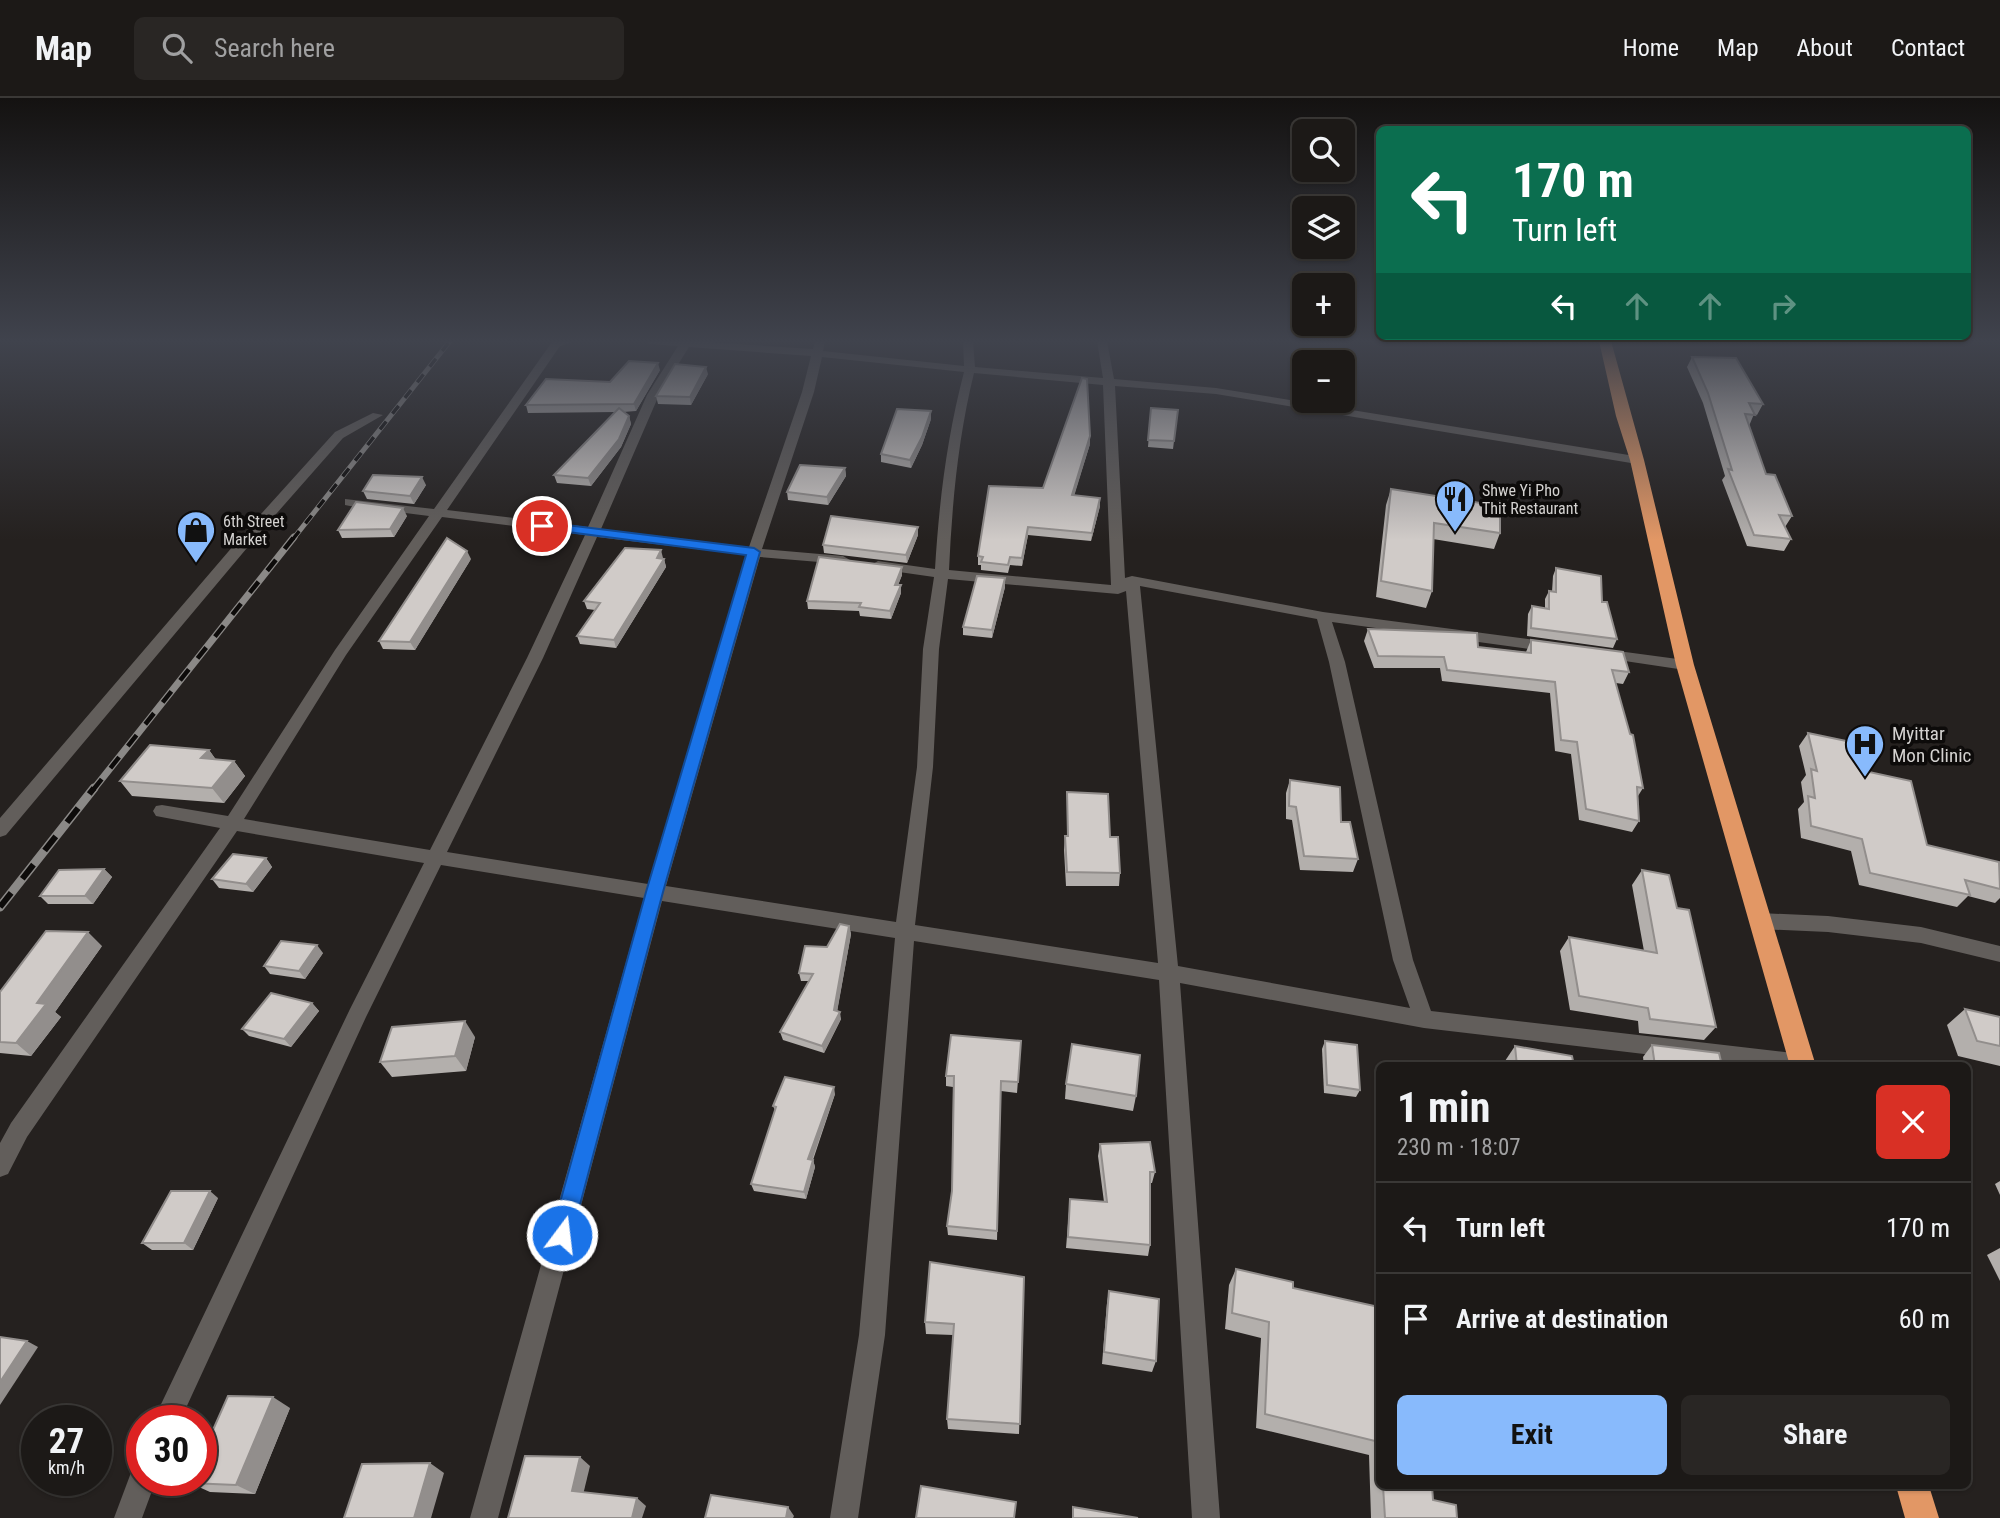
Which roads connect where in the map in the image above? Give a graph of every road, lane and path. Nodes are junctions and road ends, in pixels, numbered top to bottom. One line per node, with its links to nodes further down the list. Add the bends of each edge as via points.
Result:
1 (511, 407): 11 (street)
2 (648, 407): 12 (street)
3 (803, 407): 13 (street)
4 (961, 407): 14 (street, via 946,501)
5 (1110, 407): 15 (street, via 1116,544)
6 (1315, 407): 9 (street)
7 (1621, 407): 9 (highway)
8 (377, 415): 22 (street, via 339,435)
9 (1637, 460): 19 (highway)
10 (350, 502): 11 (street)
11 (437, 513): 12 (street); 21 (street, via 340,653)
12 (594, 532): 13 (street); 23 (street)
13 (754, 552): 14 (street); 24 (street)
14 (942, 574): 15 (street); 26 (street)
15 (1125, 585): 16 (street); 28 (street)
16 (1323, 616): 17 (street); 29 (street, via 1403,960)
17 (1564, 649)
18 (1591, 653): 19 (street)
19 (1685, 666): 25 (highway)
20 (162, 811): 21 (street)
21 (232, 824): 23 (street); 32 (street, via 19,1130)
22 (0, 830)
23 (435, 858): 24 (street); 33 (street)
24 (655, 892): 26 (street); 37 (street)
25 (1760, 921): 27 (street, via 1921,935); 31 (highway)
26 (905, 932): 28 (street); 38 (street, via 872,1335)
27 (2000, 954)
28 (1169, 973): 29 (street); 39 (street)
29 (1423, 1019): 30 (street)
30 (1785, 1062)
31 (1801, 1062)
32 (0, 1166)
33 (174, 1405)
34 (1914, 1489): 40 (highway)
35 (136, 1496): 36 (street)
36 (128, 1518)
37 (484, 1518)
38 (844, 1518)
39 (1206, 1518)
40 (1922, 1518)

